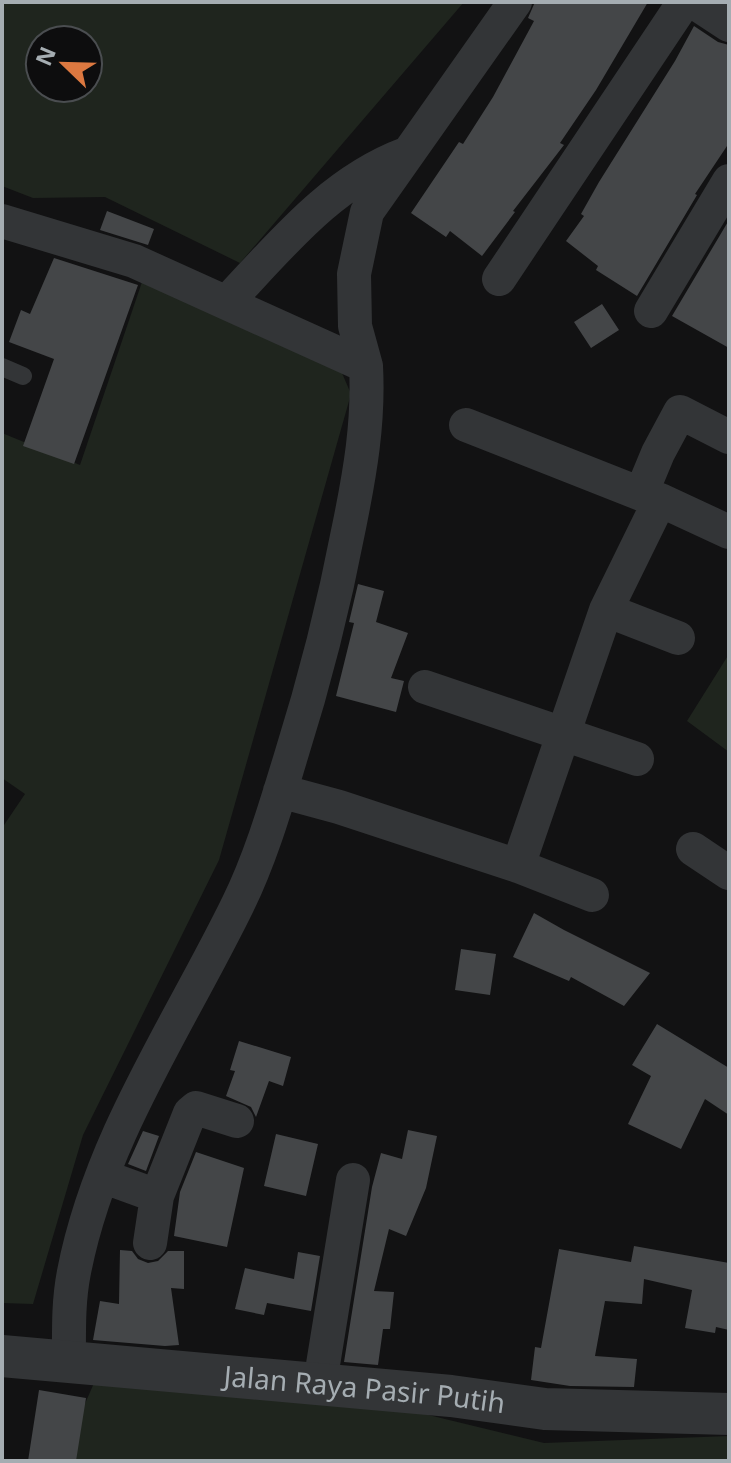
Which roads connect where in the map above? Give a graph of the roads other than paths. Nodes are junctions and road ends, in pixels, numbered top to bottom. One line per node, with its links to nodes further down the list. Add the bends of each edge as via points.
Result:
1 (515, 2): 5 (street)
2 (684, 2): 8 (street)
3 (694, 2): 4 (street)
4 (729, 25)
5 (410, 153): 9 (street, via 379,164 312,211); 11 (street, via 367,212 354,274 355,326)
6 (729, 181): 10 (street)
7 (2, 221): 9 (street, via 134,261)
8 (499, 279)
9 (228, 301): 11 (street)
10 (651, 311)
11 (366, 366): 23 (street, via 363,458 337,592)
12 (2, 367): 13 (lane)
13 (23, 376)
14 (466, 425): 16 (street)
15 (729, 437): 16 (street, via 680,412 658,453)
16 (650, 497): 17 (street); 18 (street)
17 (729, 532)
18 (606, 610): 19 (street); 21 (street)
19 (678, 638)
20 (425, 687): 21 (street)
21 (563, 735): 22 (street); 25 (street)
22 (637, 759)
23 (280, 791): 25 (street); 29 (street, via 240,900 110,1151)
24 (693, 849): 26 (street)
25 (518, 866): 27 (street)
26 (729, 873)
27 (592, 895)
28 (237, 1121): 31 (street, via 203,1109 190,1113)
29 (102, 1176): 31 (street); 34 (street, via 73,1274)
30 (353, 1180): 35 (street)
31 (157, 1196): 32 (street)
32 (150, 1243)
33 (2, 1356): 34 (street, Jalan Raya Pasir Putih)
34 (69, 1362): 35 (street, Jalan Raya Pasir Putih)
35 (320, 1383): 36 (street, Jalan Raya Pasir Putih, via 545,1409)
36 (729, 1414)

